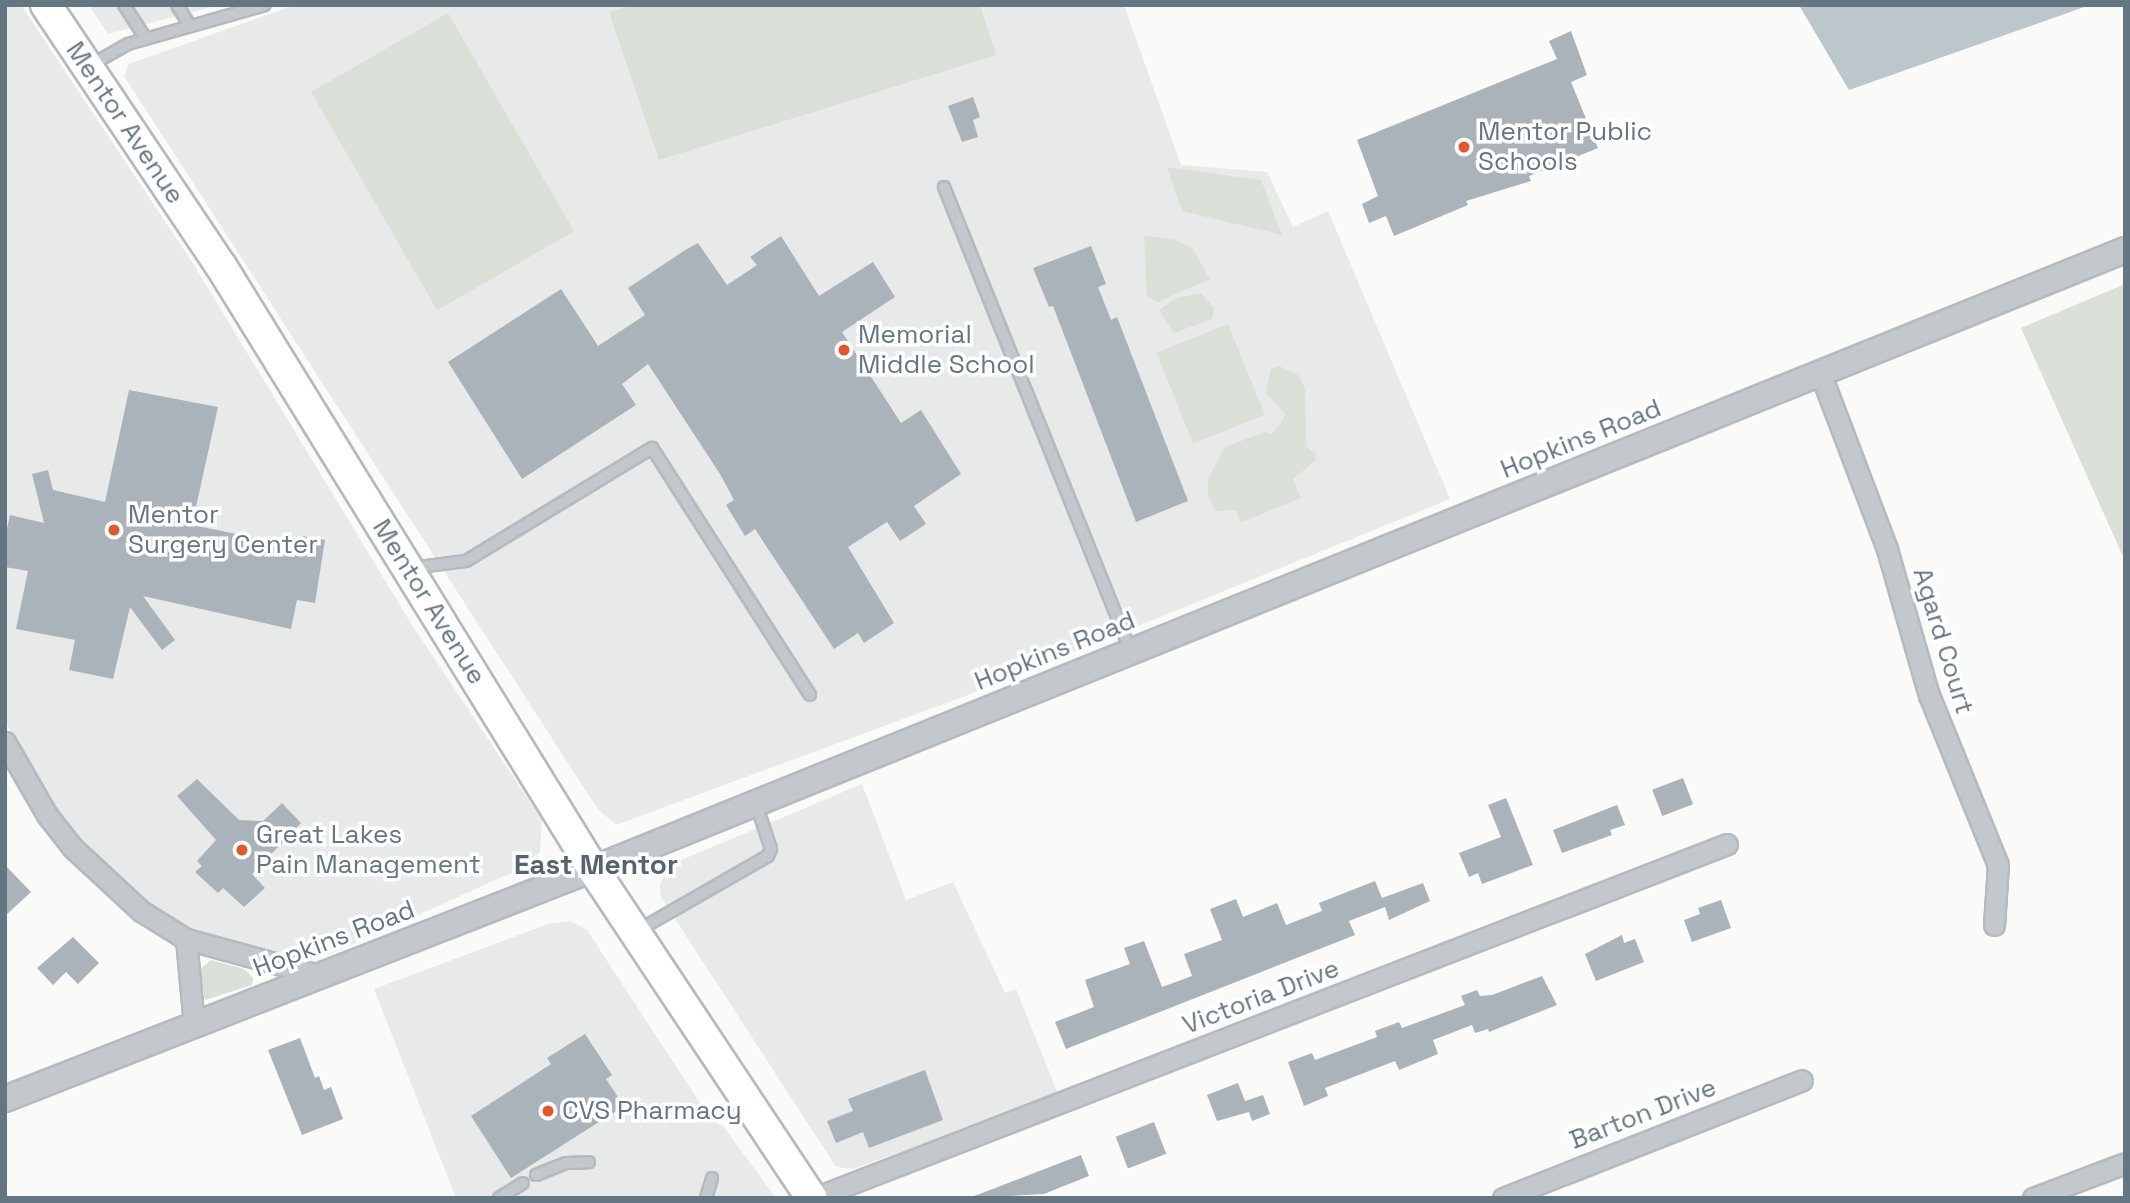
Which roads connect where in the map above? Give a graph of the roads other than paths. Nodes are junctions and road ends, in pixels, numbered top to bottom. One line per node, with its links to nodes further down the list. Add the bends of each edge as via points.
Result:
1 (46, 5): 7 (main road, Mentor Avenue)
2 (124, 5): 6 (lane)
3 (177, 5): 5 (lane)
4 (265, 5): 5 (lane)
5 (190, 26): 6 (lane)
6 (146, 39): 7 (lane)
7 (87, 66): 11 (main road, Mentor Avenue, via 220,266)
8 (944, 187): 12 (lane)
9 (2125, 250): 10 (street, Hopkins Road)
10 (1821, 375): 12 (street, Hopkins Road); 18 (street, Agard Court, via 1887,549 1929,695 1998,865)
11 (409, 568): 13 (lane, via 466,561 652,448); 17 (main road, Mentor Avenue)
12 (1131, 652): 15 (street, Hopkins Road)
13 (810, 695)
14 (5, 742): 20 (street, via 26,784 73,848 141,911)
15 (756, 804): 17 (street, Hopkins Road); 19 (lane, via 769,838 768,856)
16 (1727, 844): 32 (street, Victoria Drive)
17 (593, 869): 19 (main road, Mentor Avenue); 21 (street, Hopkins Road)
18 (1994, 925)
19 (635, 932): 32 (main road, Mentor Avenue)
20 (186, 939): 21 (street); 22 (street)
21 (322, 976): 22 (street, Hopkins Road)
22 (194, 1025): 24 (street, Hopkins Road)
23 (1802, 1080): 33 (street, Barton Drive)
24 (5, 1099)
25 (589, 1162): 27 (lane, via 566,1163)
26 (2125, 1163): 34 (street)
27 (536, 1175)
28 (712, 1178): 31 (lane)
29 (523, 1183): 30 (lane)
30 (499, 1198)
31 (706, 1198)
32 (813, 1198)
33 (1503, 1198)
34 (2033, 1198)

